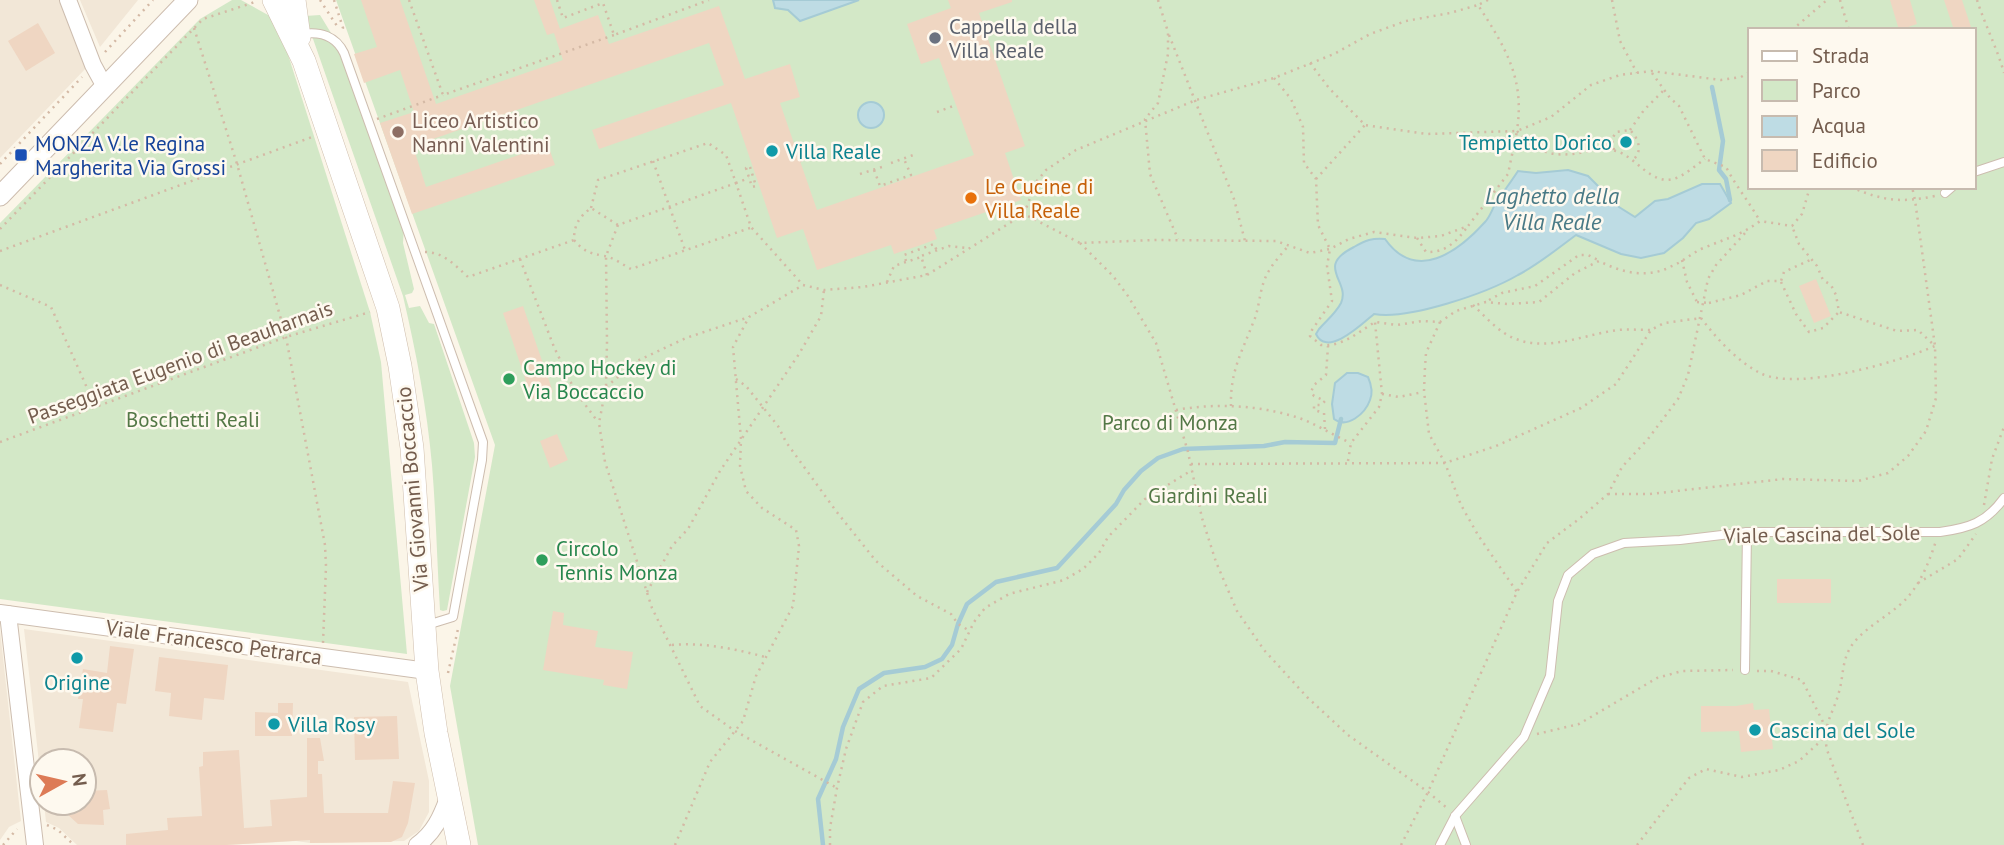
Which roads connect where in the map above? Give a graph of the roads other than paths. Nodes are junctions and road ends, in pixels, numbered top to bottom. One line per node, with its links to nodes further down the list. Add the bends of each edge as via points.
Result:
1 (68, 0): 6 (street)
2 (188, 0): 6 (street)
3 (274, 1): 4 (main road, Via Giovanni Boccaccio); 5 (main road, Via Giovanni Boccaccio)
4 (299, 35): 5 (main road, Via Giovanni Boccaccio); 13 (lane, via 325,34 340,45 484,451 453,617)
5 (304, 61): 13 (main road, Via Giovanni Boccaccio, via 379,277 400,366 412,448)
6 (105, 87): 9 (street)
7 (2004, 162): 8 (lane)
8 (1976, 171)
9 (0, 196)
10 (2004, 498): 11 (lane, Viale Cascina del Sole, via 1982,521 1966,529)
11 (1748, 532): 14 (lane); 17 (lane, Viale Cascina del Sole, via 1624,543 1593,554 1568,575 1558,601 1550,676 1524,737)
12 (4, 613): 15 (street, Viale Francesco Petrarca); 18 (street)
13 (424, 626): 15 (main road, Via Giovanni Boccaccio)
14 (1745, 670)
15 (438, 672): 16 (main road, Via Giovanni Boccaccio)
16 (449, 796): 19 (street, via 431,833); 20 (main road, Via Giovanni Boccaccio)
17 (1455, 816): 21 (lane, Viale Cascina del Sole); 22 (lane)
18 (35, 845)
19 (418, 845)
20 (459, 845)
21 (1440, 845)
22 (1466, 845)

